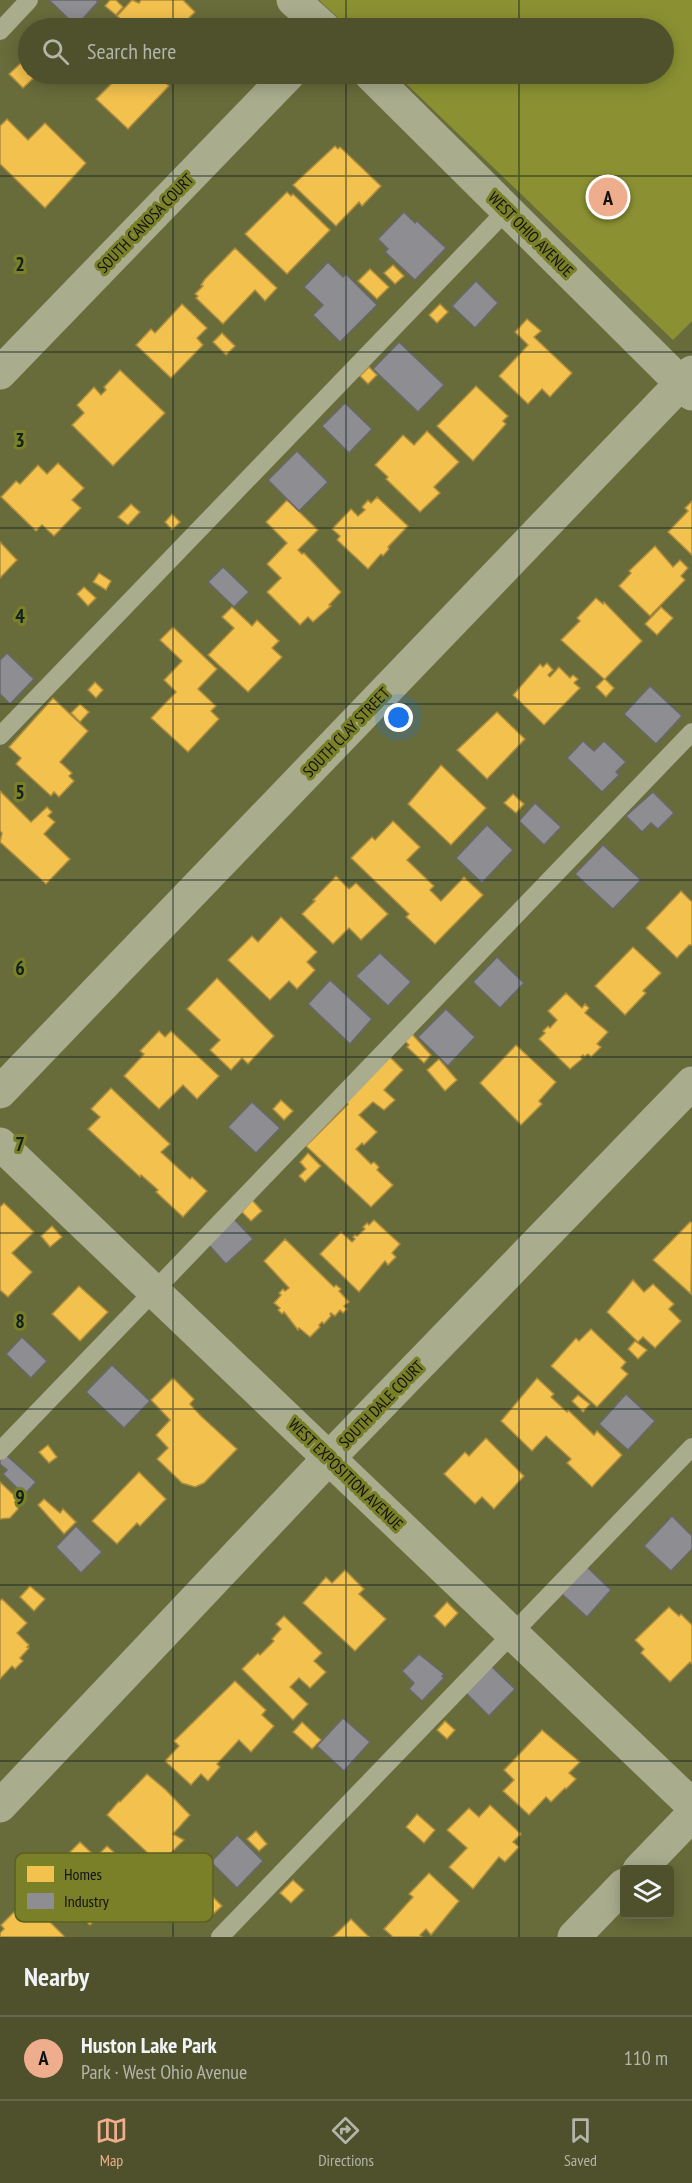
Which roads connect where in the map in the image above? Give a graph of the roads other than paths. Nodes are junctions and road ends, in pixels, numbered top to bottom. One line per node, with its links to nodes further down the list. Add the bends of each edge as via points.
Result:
1 (29, 0): 4 (lane)
2 (293, 0): 3 (street)
3 (313, 18)
4 (0, 31)
5 (279, 84): 8 (street, SOUTH CANOSA COURT)
6 (380, 84): 7 (street, WEST OHIO AVENUE)
7 (507, 210): 9 (street, WEST OHIO AVENUE); 11 (lane)
8 (0, 373)
9 (688, 383): 13 (street, SOUTH CLAY STREET)
10 (692, 732): 15 (lane)
11 (0, 736)
12 (692, 1083): 18 (street, SOUTH DALE COURT)
13 (0, 1092)
14 (0, 1144): 15 (street, WEST EXPOSITION AVENUE)
15 (154, 1291): 17 (lane); 18 (street, WEST EXPOSITION AVENUE)
16 (692, 1447): 19 (lane)
17 (0, 1451)
18 (329, 1458): 19 (street, WEST EXPOSITION AVENUE); 21 (street, SOUTH DALE COURT)
19 (513, 1633): 20 (street, WEST EXPOSITION AVENUE); 25 (lane)
20 (692, 1805)
21 (0, 1806)
22 (692, 1815): 23 (street)
23 (643, 1865)
24 (620, 1889): 26 (street)
25 (220, 1937)
26 (574, 1937)

